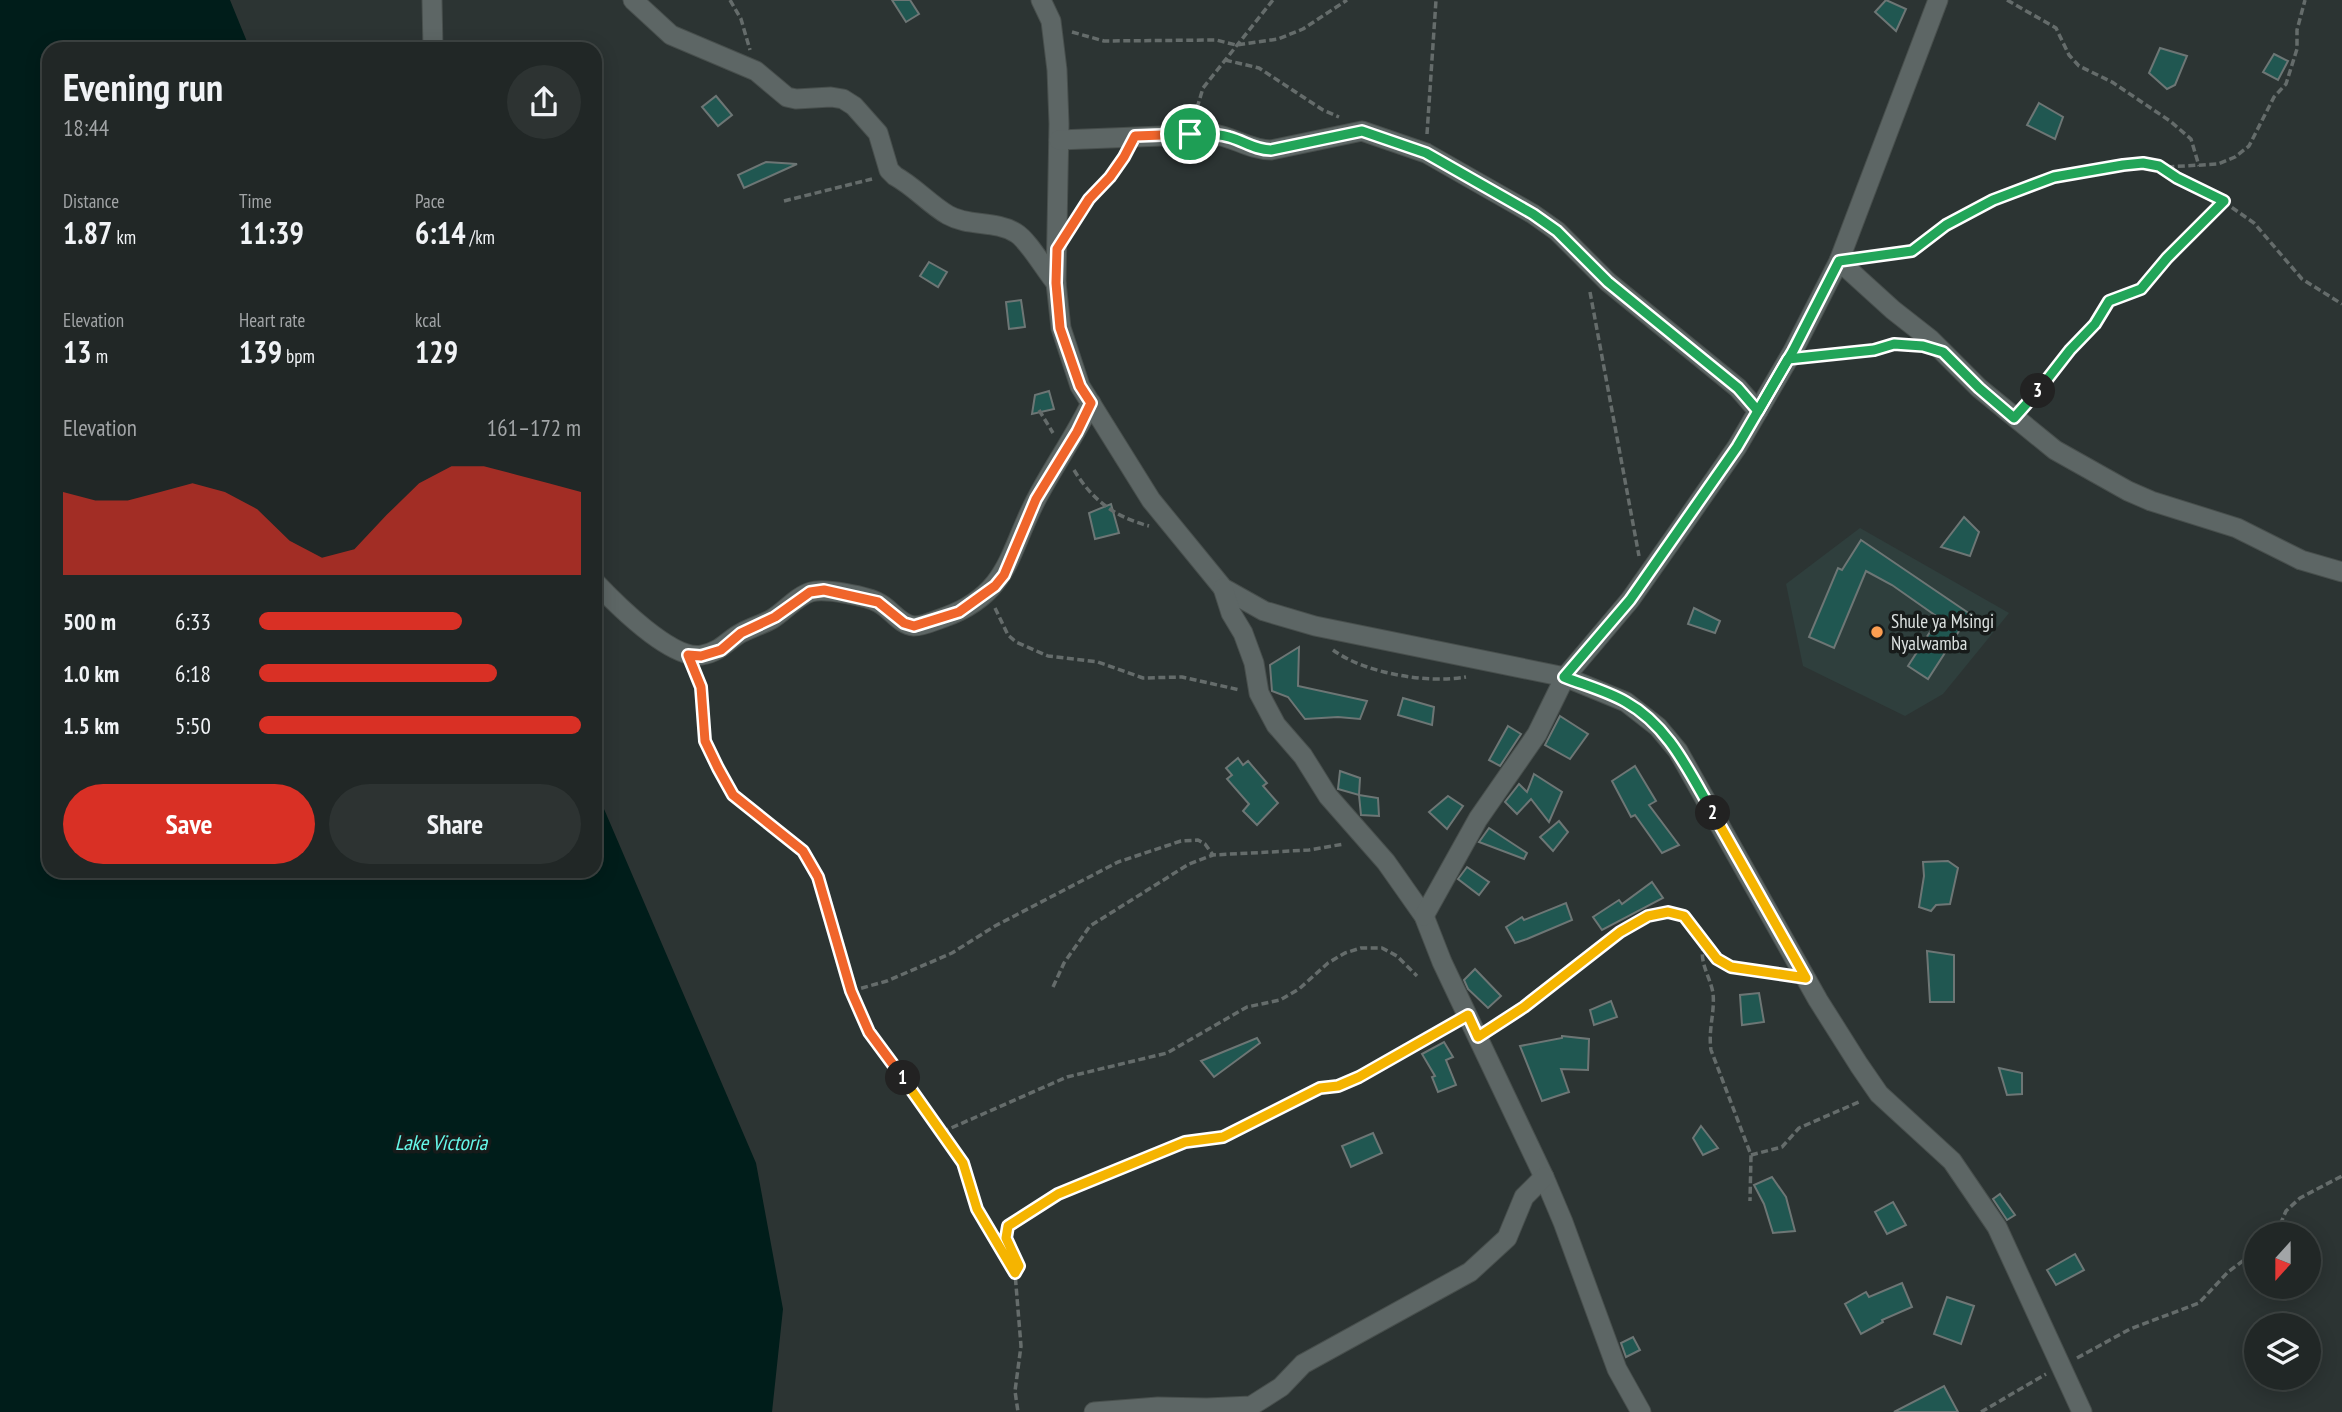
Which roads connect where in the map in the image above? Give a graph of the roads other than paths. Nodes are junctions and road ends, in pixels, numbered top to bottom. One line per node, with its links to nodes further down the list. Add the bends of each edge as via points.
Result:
1 (432, 0): 5 (street)
2 (633, 0): 8 (street, via 671,36 756,71 787,97 831,97 854,106 878,132 895,176 959,220 1016,232)
3 (1041, 0): 6 (street, via 1051,21)
4 (1938, 0): 7 (street)
5 (433, 42)
6 (1059, 140): 8 (street); 10 (street, via 1221,135 1271,150 1362,131 1426,153 1557,231 1608,282 1738,388)
7 (1839, 261): 10 (street); 11 (street, via 2055,450 2128,491 2237,528 2301,561)
8 (1056, 283): 9 (street, via 1060,328 1080,386)
9 (1091, 403): 12 (street, via 1151,500); 13 (street, via 1036,499 1004,575 959,612 914,626 878,602 824,590 810,592 721,650 701,656 688,655 650,631)
10 (1758, 411): 14 (street, via 1644,579)
11 (2342, 572)
12 (1223, 588): 14 (street, via 1264,611 1315,626); 15 (street, via 1254,663 1259,693 1276,725)
13 (602, 590)
14 (1564, 677): 15 (street, via 1536,734 1478,819); 19 (street, via 1626,702 1658,727 1678,751 1806,978 1879,1094 1952,1161 1997,1227)
15 (1424, 916): 16 (street)
16 (1544, 1177): 17 (street, via 1524,1197 1507,1238 1470,1272 1303,1364 1281,1387 1251,1406); 18 (street, via 1617,1368)
17 (1094, 1412)
18 (1641, 1412)
19 (2081, 1412)

